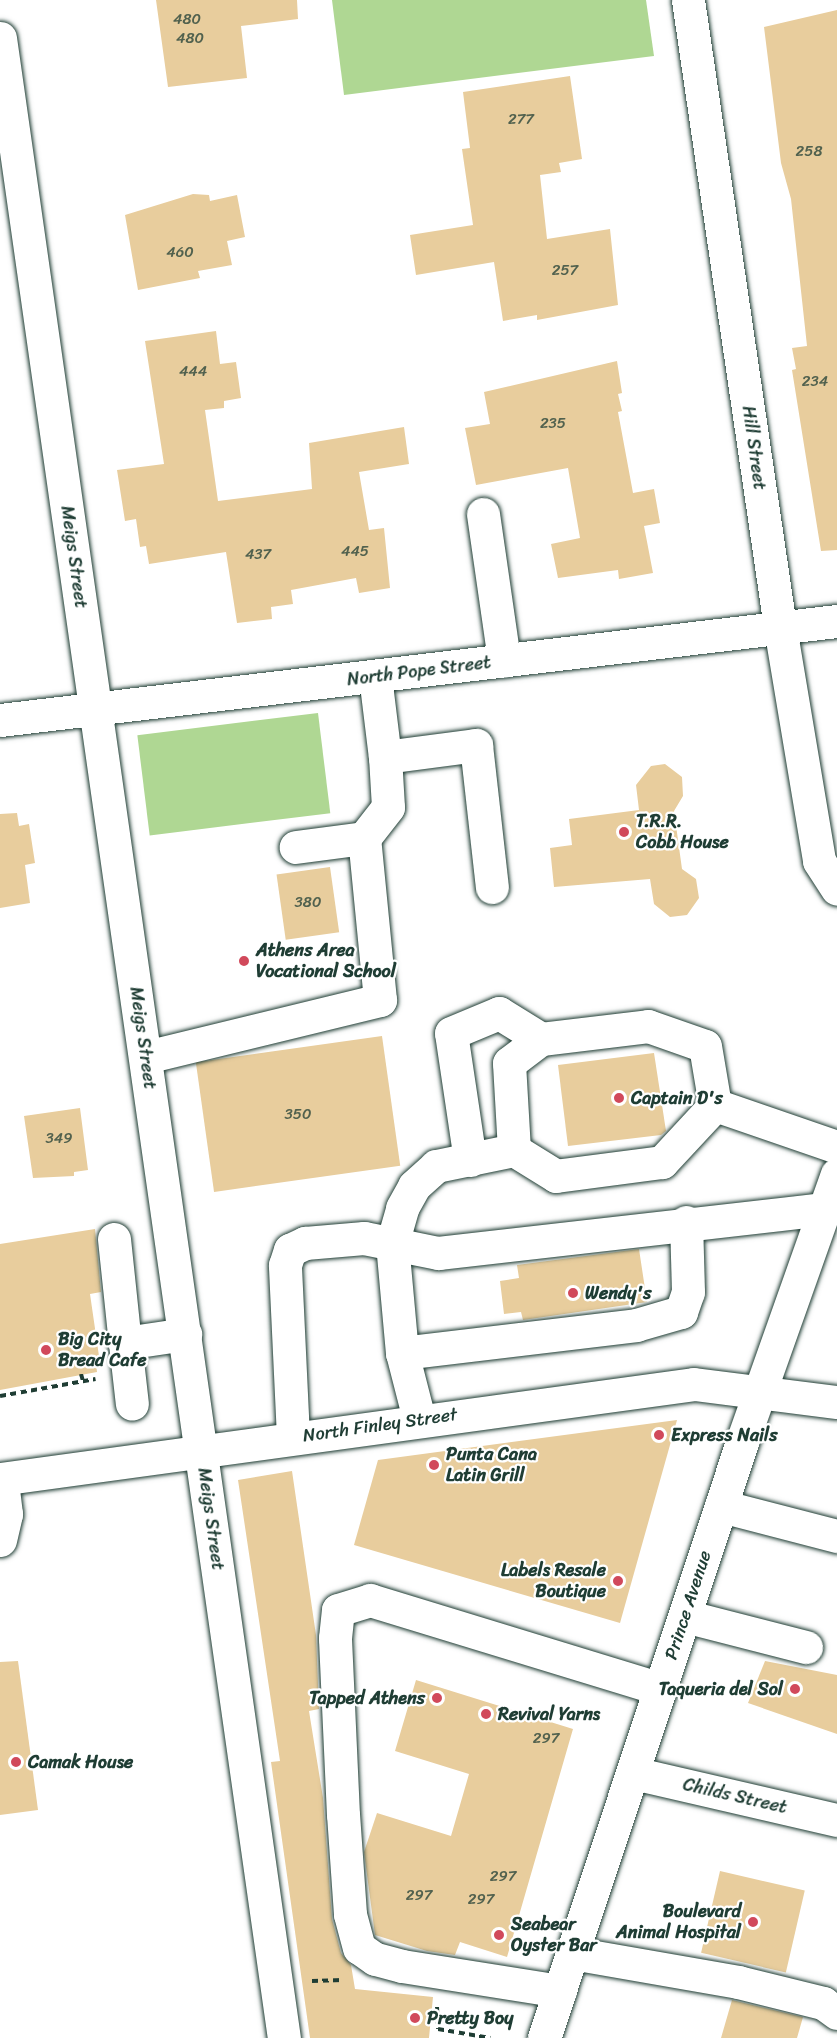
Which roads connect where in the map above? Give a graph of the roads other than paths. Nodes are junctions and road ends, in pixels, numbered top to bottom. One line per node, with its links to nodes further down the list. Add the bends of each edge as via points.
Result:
1 (688, 0): 5 (street, Hill Street)
2 (0, 38): 8 (street, Meigs Street)
3 (483, 514): 6 (street)
4 (837, 621): 5 (street, North Pope Street)
5 (780, 627): 6 (street, North Pope Street); 14 (street, Hill Street, via 819,861)
6 (504, 660): 7 (street, North Pope Street)
7 (375, 676): 8 (street, North Pope Street); 10 (street)
8 (96, 708): 9 (street, North Pope Street); 16 (street, Meigs Street)
9 (0, 720)
10 (385, 758): 11 (street, via 388,807); 13 (street, via 476,745)
11 (364, 838): 12 (street); 16 (street, via 380,1000)
12 (296, 847)
13 (492, 887)
14 (837, 889)
15 (541, 1039): 17 (street, via 648,1026 705,1046); 19 (street, via 509,1063); 20 (street, via 499,1013 452,1033)
16 (146, 1057): 25 (street, Meigs Street)
17 (715, 1105): 18 (street); 19 (street, via 662,1162 556,1176)
18 (837, 1147)
19 (514, 1150): 20 (street)
20 (470, 1160): 24 (street, via 436,1166 414,1186 402,1208)
21 (833, 1192): 22 (street); 27 (street, Prince Avenue)
22 (686, 1222): 24 (street, via 438,1253); 26 (street, via 688,1292 681,1312 636,1325)
23 (114, 1239): 25 (street, via 128,1373)
24 (392, 1245): 26 (street); 30 (street, via 364,1238 304,1243 290,1250 285,1265)
25 (185, 1334): 31 (street, Meigs Street)
26 (402, 1353): 29 (street)
27 (761, 1393): 28 (street, North Finley Street); 29 (street, North Finley Street, via 694,1384); 33 (street, Prince Avenue)
28 (837, 1402)
29 (419, 1419): 30 (street, North Finley Street)
30 (293, 1437): 31 (street, North Finley Street)
31 (202, 1449): 32 (street, North Finley Street); 44 (street, Meigs Street)
32 (1, 1479): 35 (street, via 5,1532)
33 (721, 1506): 34 (street); 36 (street, Prince Avenue)
34 (837, 1536)
35 (0, 1540)
36 (685, 1616): 37 (street); 38 (street, Prince Avenue)
37 (806, 1647)
38 (661, 1689): 39 (street, Prince Avenue); 42 (street, via 370,1600 338,1610 334,1638 343,1815 351,1914 359,1948 375,1959 402,1966)
39 (633, 1773): 40 (street, Childs Street); 41 (street, Prince Avenue)
40 (837, 1820)
41 (572, 1953): 42 (street, Prince Avenue); 43 (street, via 738,1982 822,2003)
42 (560, 1991): 45 (street, Prince Avenue)
43 (837, 2013)
44 (284, 2038)
45 (544, 2038)

